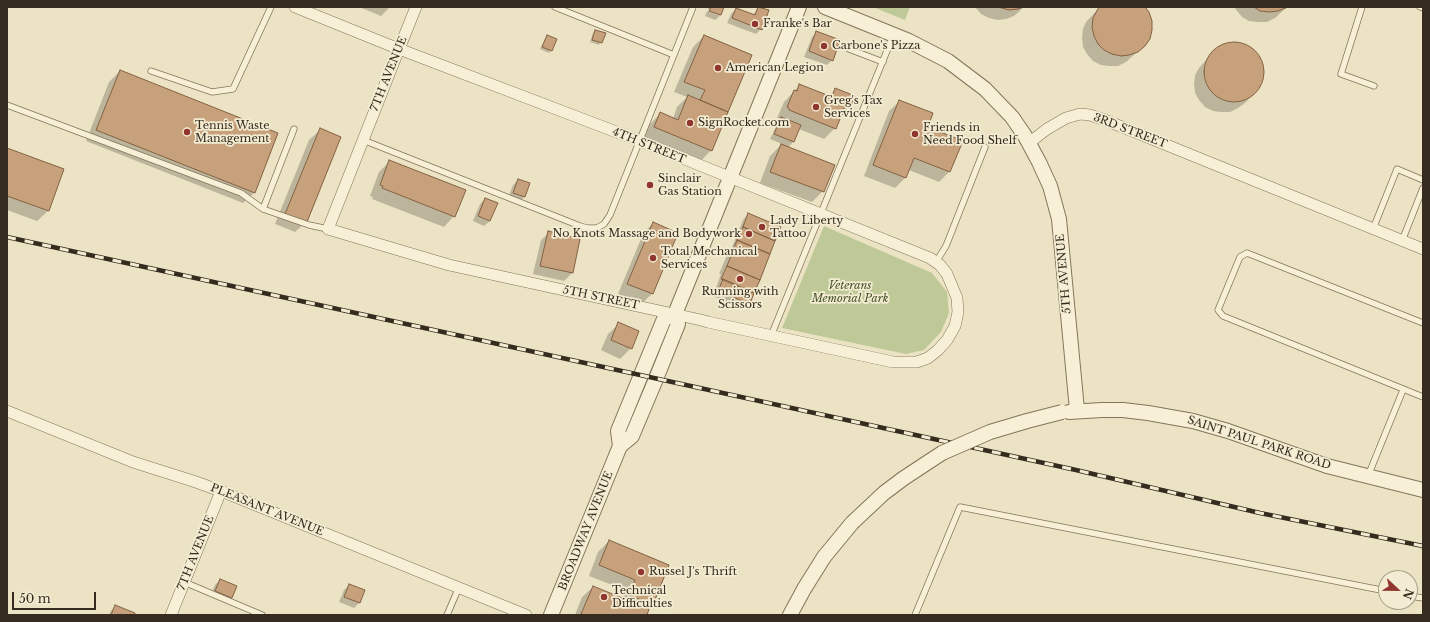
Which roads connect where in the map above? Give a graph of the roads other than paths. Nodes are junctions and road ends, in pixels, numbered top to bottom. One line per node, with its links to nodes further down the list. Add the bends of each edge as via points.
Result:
1 (271, 7): 16 (lane, via 233,89 212,92)
2 (295, 7): 12 (street, 4TH STREET)
3 (416, 7): 12 (street, 7TH AVENUE)
4 (555, 7): 14 (lane)
5 (693, 7): 14 (lane)
6 (799, 7): 24 (street, BROADWAY AVENUE)
7 (825, 7): 11 (street)
8 (1362, 7): 17 (lane, via 1341,74)
9 (1420, 7): 10 (lane)
10 (1423, 8)
11 (894, 35): 15 (lane); 22 (street, via 942,57 974,79 1012,117)
12 (399, 48): 20 (street, 7TH AVENUE); 21 (street, 4TH STREET)
13 (850, 49): 15 (lane)
14 (674, 55): 21 (lane)
15 (883, 62): 28 (lane)
16 (151, 71)
17 (1374, 86)
18 (7, 105): 27 (lane, via 241,193)
19 (294, 129): 27 (lane)
20 (363, 140): 21 (lane, via 580,226 592,228 600,227 610,215); 29 (street)
21 (640, 141): 24 (street, 4TH STREET)
22 (1029, 143): 30 (street, 3RD STREET, via 1066,118 1080,114 1090,115); 40 (street, 5TH AVENUE, via 1050,186 1059,219)
23 (985, 147): 33 (lane, via 946,246)
24 (730, 178): 28 (street, 4TH STREET); 34 (street, BROADWAY AVENUE)
25 (1423, 180): 30 (lane, via 1397,169)
26 (1423, 188): 31 (lane)
27 (264, 209): 29 (lane)
28 (820, 215): 33 (street, 4TH STREET); 37 (lane)
29 (328, 229): 34 (street, 5TH STREET, via 449,265)
30 (1373, 229): 31 (street, 3RD STREET)
31 (1402, 241): 32 (street, 3RD STREET)
32 (1423, 249)
33 (936, 262): 36 (street, 4TH STREET, via 947,274 958,298)
34 (675, 314): 37 (street, 5TH STREET); 52 (street, BROADWAY AVENUE, via 664,319 618,431 620,446)
35 (1423, 324): 38 (lane, via 1247,253 1240,257 1218,310 1223,316)
36 (955, 326): 37 (street, 5TH STREET, via 938,350 917,362 893,362)
37 (771, 336)
38 (1403, 390): 39 (lane); 42 (lane)
39 (1423, 397)
40 (1077, 410): 42 (street, SAINT PAUL PARK ROAD, via 1136,411 1173,416 1228,431 1327,466); 53 (street, SAINT PAUL PARK ROAD, bridge, via 1027,420 956,446 904,478 852,523 824,558)
41 (7, 411): 44 (street, PLEASANT AVENUE, via 132,462)
42 (1368, 477): 43 (street, SAINT PAUL PARK ROAD)
43 (1423, 490)
44 (221, 491): 45 (street, 7TH AVENUE); 46 (street, PLEASANT AVENUE)
45 (184, 582): 48 (street, 7TH AVENUE); 49 (lane)
46 (459, 587): 50 (lane); 51 (street, PLEASANT AVENUE)
47 (1378, 589): 54 (lane, via 960,508)
48 (171, 615)
49 (262, 615)
50 (447, 615)
51 (526, 615)
52 (551, 615)
53 (790, 615)
54 (915, 615)

